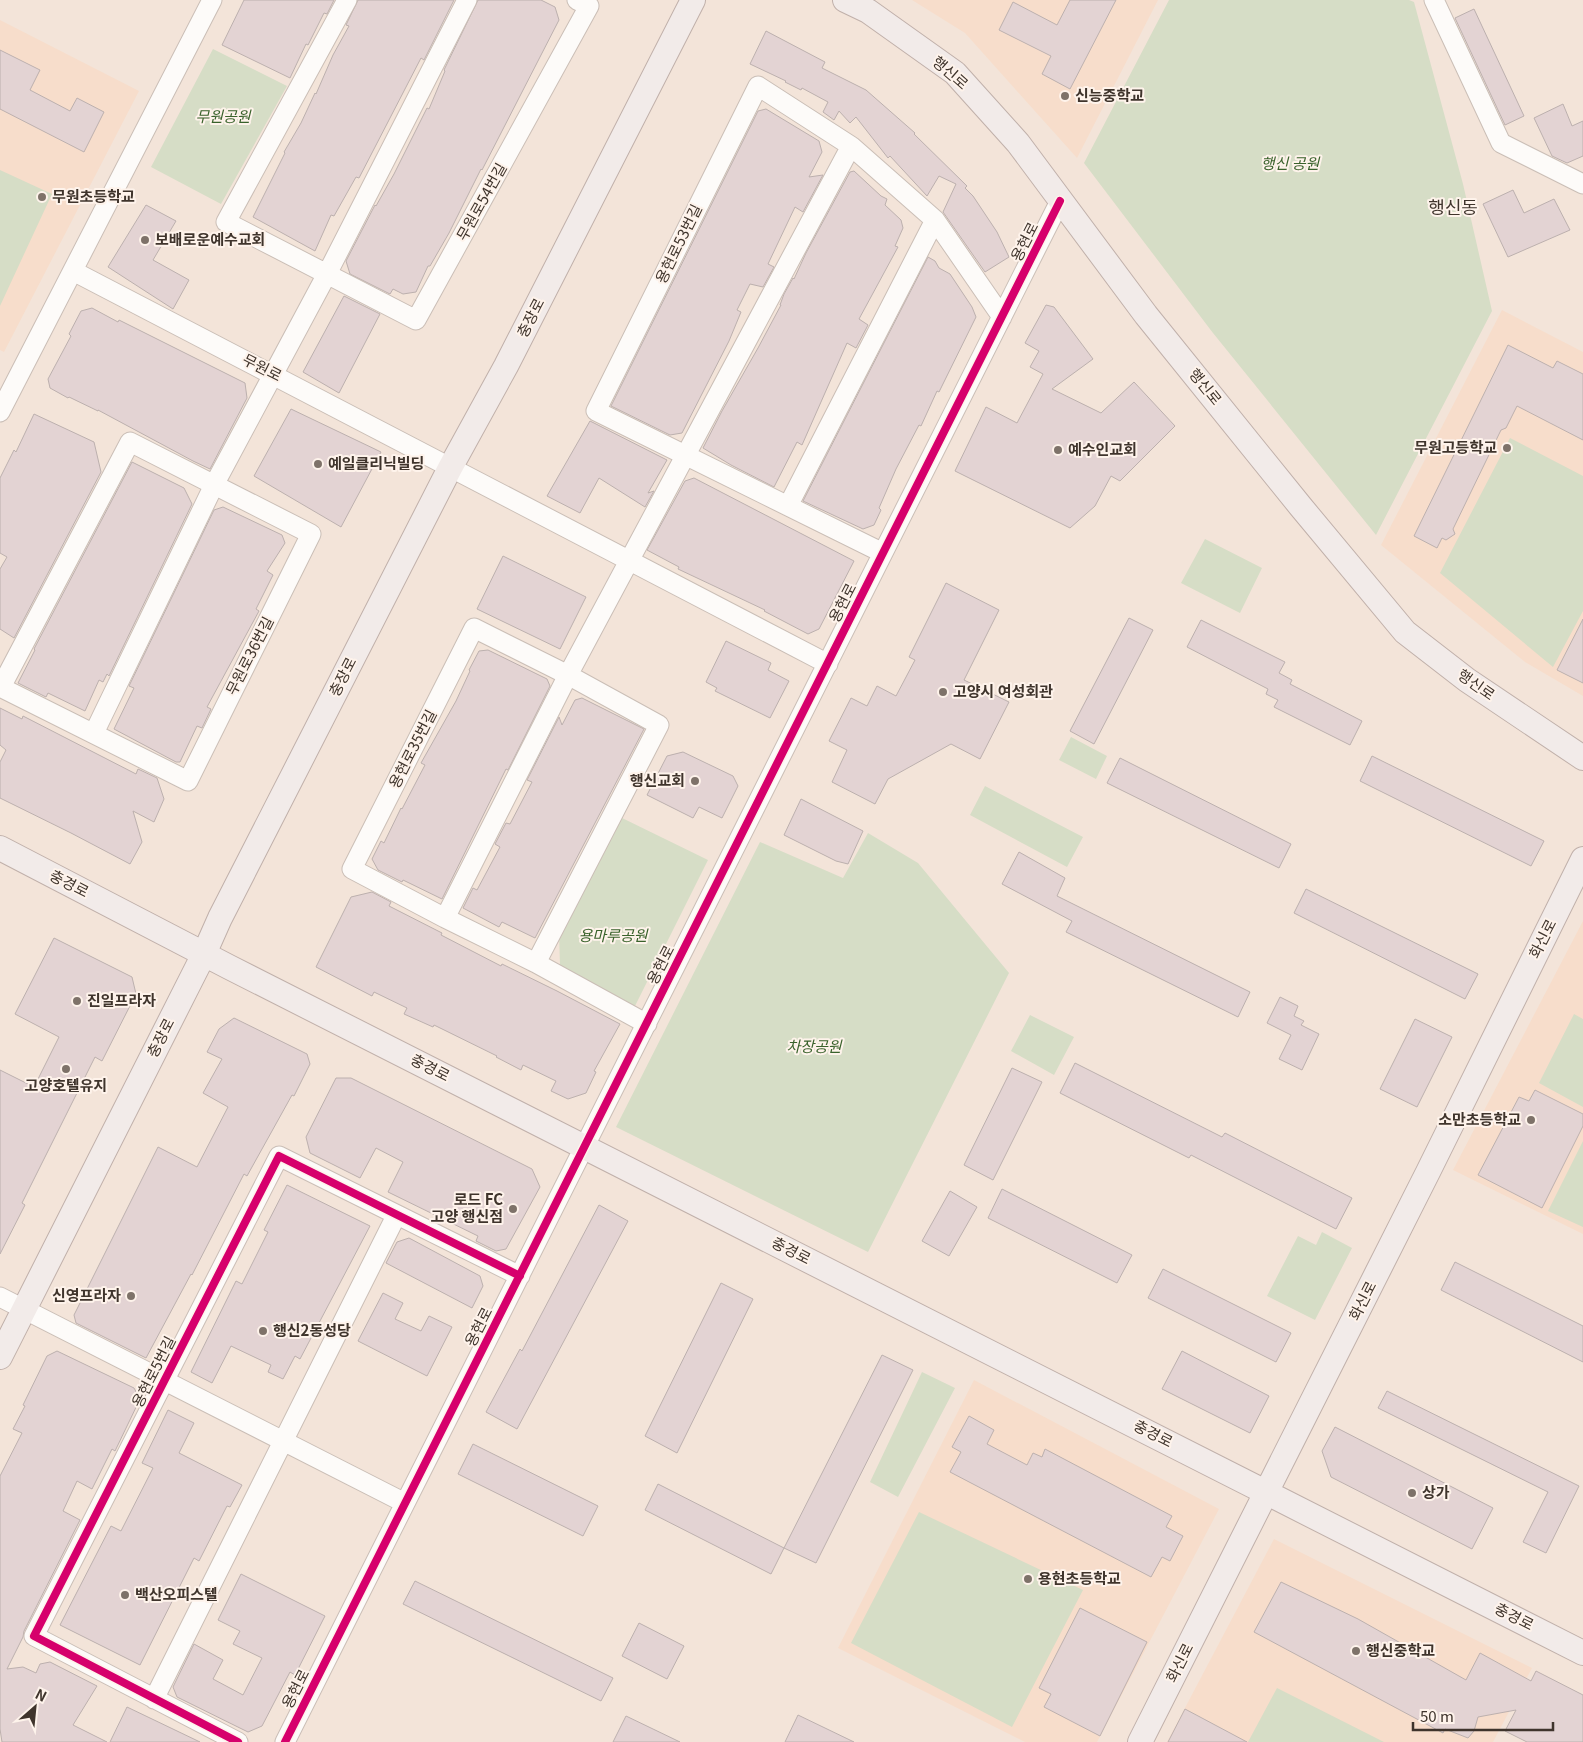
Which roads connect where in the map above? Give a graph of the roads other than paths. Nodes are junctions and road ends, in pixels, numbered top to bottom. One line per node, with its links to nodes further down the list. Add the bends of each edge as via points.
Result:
1 (212, 0): 12 (street)
2 (347, 0): 13 (street, 무원로54번길, via 226,222)
3 (467, 0): 13 (street)
4 (578, 0): 13 (street, 무원로54번길, via 589,6 416,320)
5 (693, 0): 18 (main road, 충장로, via 506,366)
6 (845, 0): 10 (main road, 행신로, via 868,12 955,74 1018,143)
7 (1434, 0): 9 (street, via 1501,143)
8 (851, 146): 11 (street, 용현로53번길); 17 (street); 17 (street, 용현로53번길, via 758,86 596,411)
9 (1583, 184)
10 (1060, 201): 14 (street, 용현로); 27 (main road, 행신로, via 1300,507 1405,632 1467,680)
11 (935, 220): 14 (street, 용현로53번길); 20 (street)
12 (73, 271): 15 (street, 무원로); 16 (street)
13 (327, 274): 15 (street)
14 (1002, 317): 21 (street, 용현로)
15 (273, 374): 18 (street, 무원로); 19 (street)
16 (0, 412)
17 (686, 456): 20 (street, 용현로53번길); 22 (street)
18 (450, 468): 22 (street); 31 (main road, 충장로)
19 (214, 485): 25 (street, 무원로36번길, via 130,442); 26 (street); 26 (street, 무원로36번길, via 311,534 188,780)
20 (788, 506): 21 (street, 용현로53번길)
21 (883, 553): 23 (street, 용현로)
22 (629, 561): 23 (street); 24 (street)
23 (828, 664): 33 (street, 용현로)
24 (568, 676): 30 (street); 30 (street, 용현로35번길, via 474,628 374,824 352,869); 32 (street, 용현로35번길, via 659,725)
25 (0, 687): 26 (street, 무원로36번길)
26 (94, 733)
27 (1583, 758)
28 (0, 848): 31 (main road, 충경로)
29 (1583, 859): 42 (main road, 화신로)
30 (445, 918): 32 (street, 용현로35번길)
31 (204, 954): 34 (main road, 충경로); 38 (main road, 충장로)
32 (536, 963): 33 (street, 용현로35번길)
33 (647, 1024): 34 (street, 용현로)
34 (585, 1147): 36 (street, 용현로); 42 (main road, 충경로)
35 (396, 1216): 36 (street, 용현로5번길); 40 (street, 용현로5번길, via 279,1156); 41 (street)
36 (520, 1276): 43 (street, 용현로)
37 (0, 1297): 38 (street)
38 (24, 1309): 39 (main road, 충장로); 40 (street)
39 (0, 1356)
40 (165, 1381): 41 (street); 45 (street, 용현로5번길, via 34,1636)
41 (283, 1441): 43 (street); 45 (street)
42 (1267, 1492): 44 (main road, 충경로); 48 (main road, 화신로)
43 (405, 1503): 47 (street, 용현로)
44 (1583, 1652)
45 (154, 1698): 46 (street, 용현로5번길)
46 (238, 1742)
47 (285, 1742)
48 (1140, 1742)

